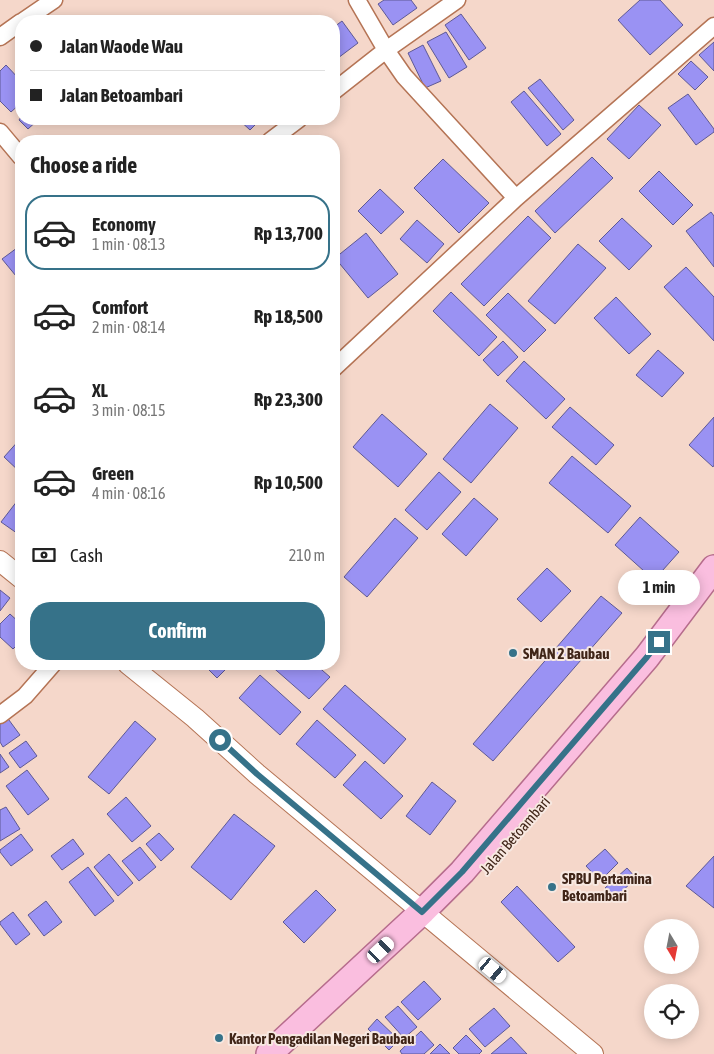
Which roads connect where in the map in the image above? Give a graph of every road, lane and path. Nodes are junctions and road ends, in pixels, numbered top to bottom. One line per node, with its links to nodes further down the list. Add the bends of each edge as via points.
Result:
1 (54, 0): 4 (street)
2 (357, 0): 8 (street)
3 (456, 0): 8 (street)
4 (32, 15)
5 (15, 26): 7 (street)
6 (714, 26): 14 (street)
7 (1, 35)
8 (386, 50): 9 (street); 14 (street, via 404,76)
9 (340, 86)
10 (291, 125): 12 (street)
11 (0, 132): 13 (street)
12 (278, 135)
13 (15, 150)
14 (516, 198): 15 (street)
15 (340, 362)
16 (0, 561): 18 (street)
17 (714, 568): 20 (main road, Jalan Betoambari)
18 (15, 573)
19 (714, 595): 20 (main road, Jalan Betoambari)
20 (653, 662): 24 (main road, Jalan Betoambari, via 462,872)
21 (48, 670): 23 (street, via 26,696)
22 (135, 670): 24 (street)
23 (0, 715)
24 (429, 917): 25 (main road, Jalan Betoambari); 26 (main road, Jalan Betoambari); 27 (street)
25 (269, 1054)
26 (292, 1054)
27 (593, 1054)

